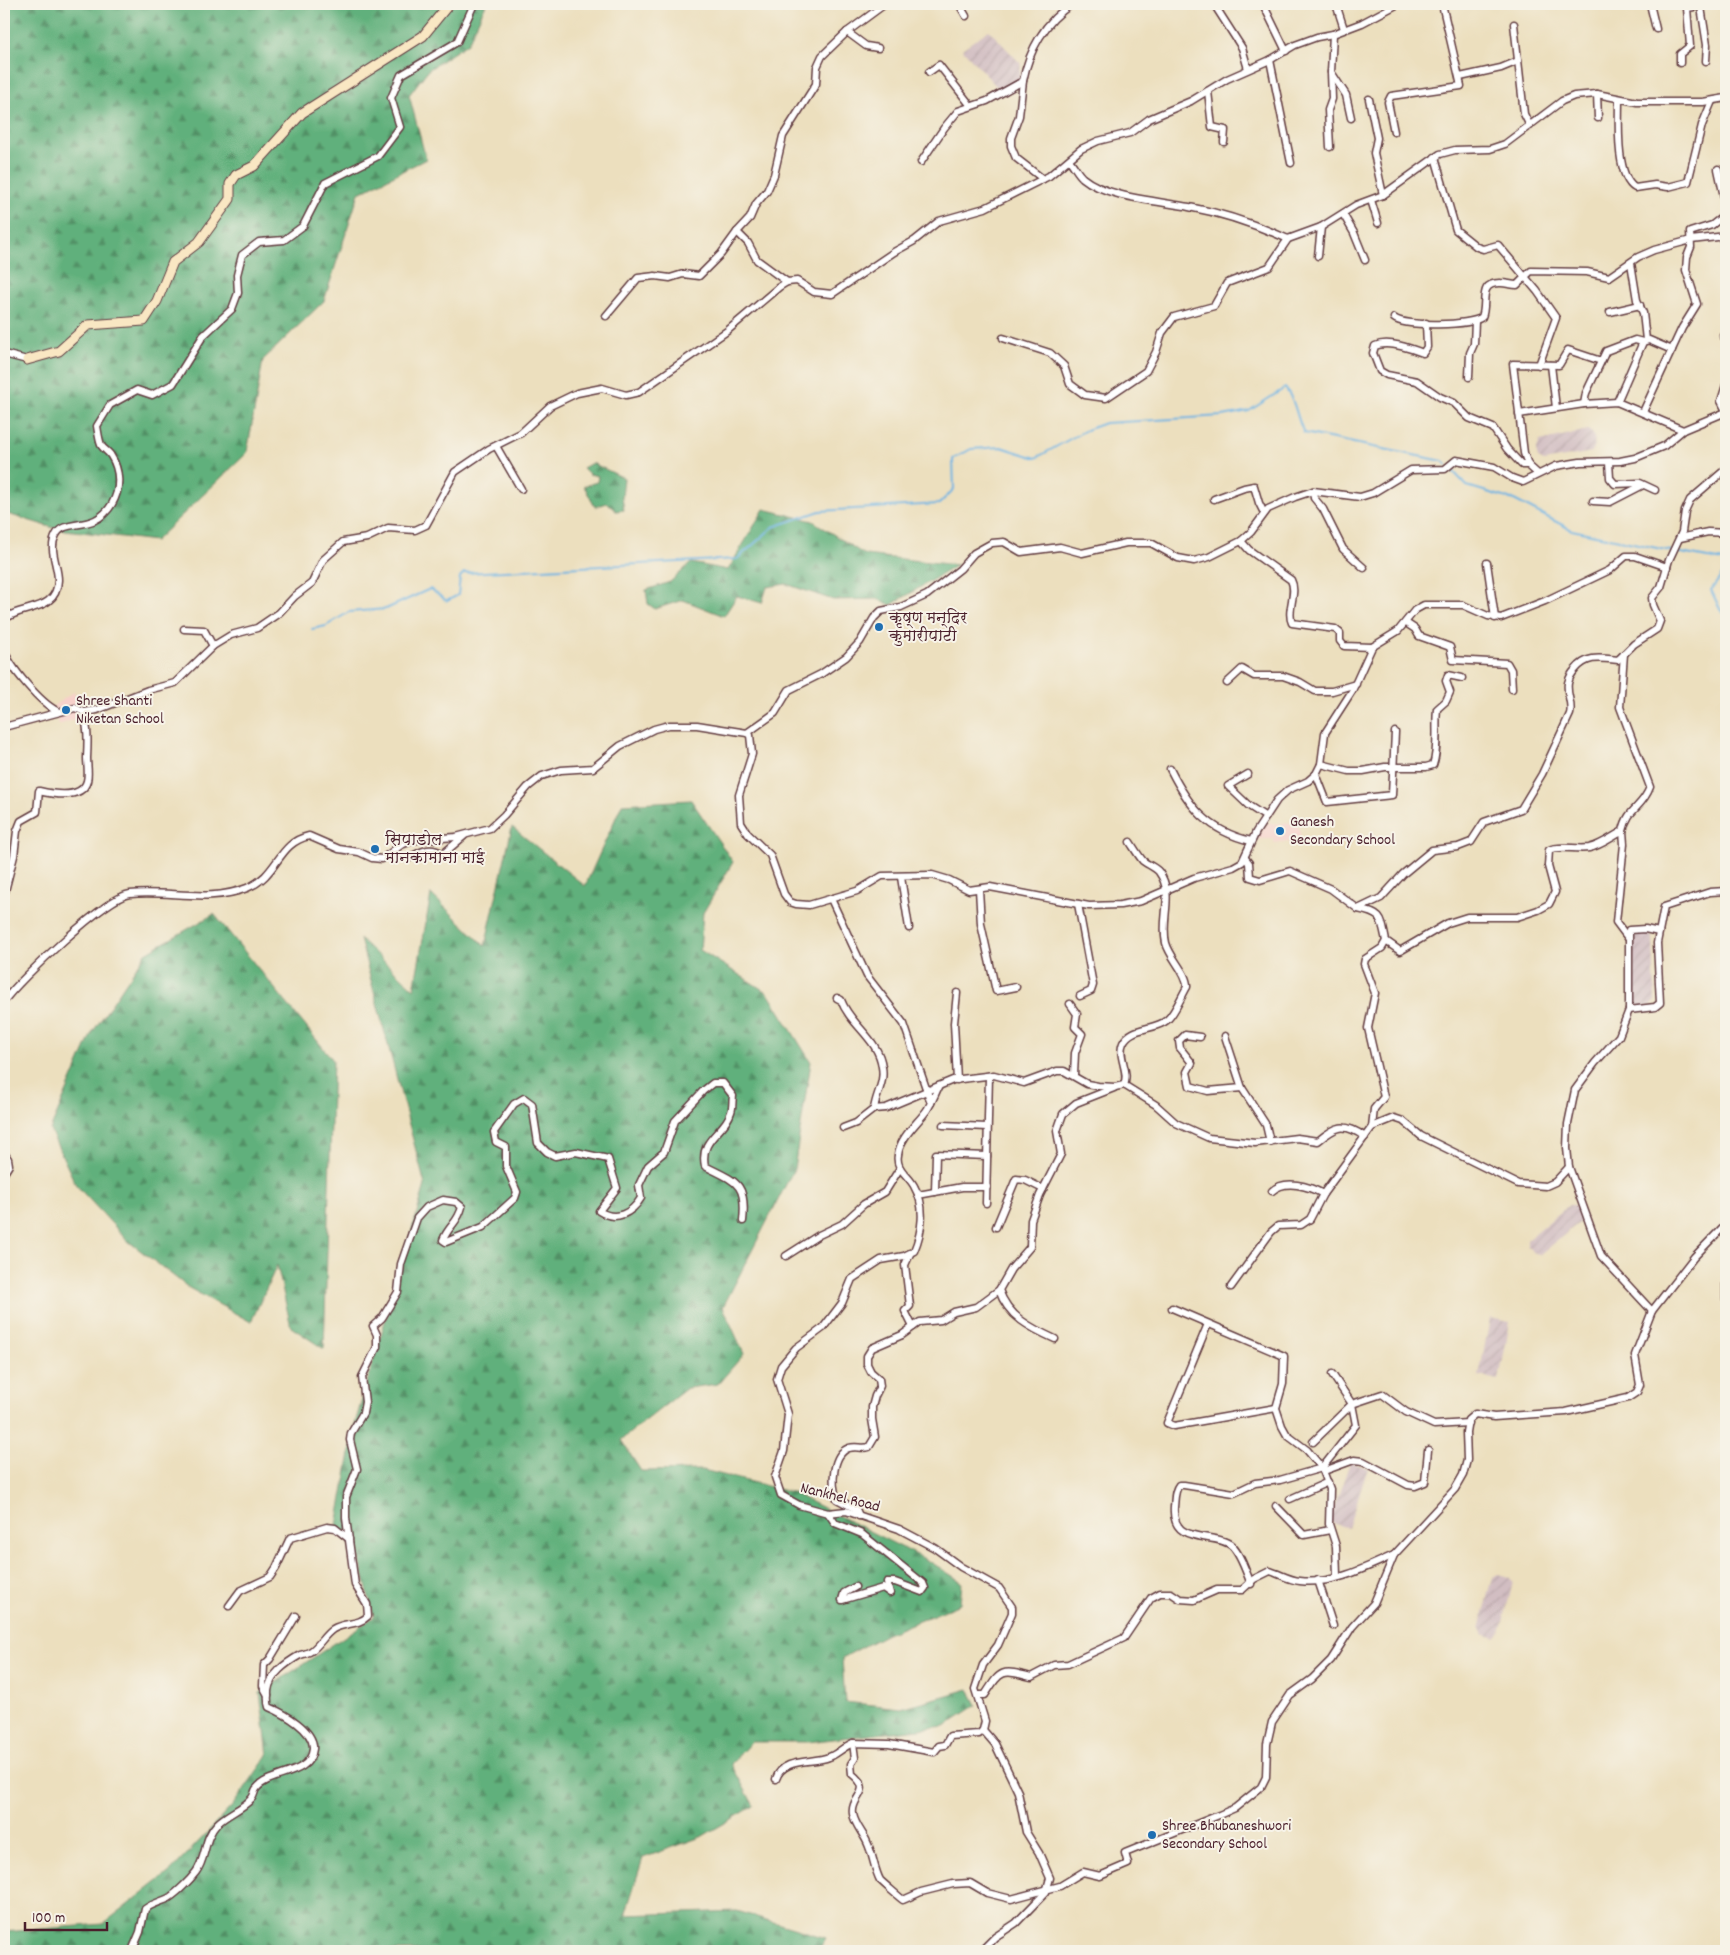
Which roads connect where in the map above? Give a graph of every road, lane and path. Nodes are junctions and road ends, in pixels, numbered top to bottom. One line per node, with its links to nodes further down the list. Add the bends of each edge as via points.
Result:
1 (449, 4): 77 (main road, via 423,36 302,113 254,166 236,175 230,184 230,199 199,242 173,262 144,321 88,325 59,351)
2 (474, 4): 109 (street, via 456,42 401,75 391,98 400,127 378,156 325,183 303,226 290,236 284,240 259,242 242,255 237,275 238,293 232,310 203,336 173,384 152,395 137,390 110,404 97,426 101,445 117,469 119,484 116,498 98,520 61,528 55,536 53,553 58,578 55,592 43,605 17,612)
3 (885, 4): 19 (street)
4 (959, 4): 15 (street)
5 (1072, 4): 31 (street, via 1055,18 1034,46)
6 (1225, 4): 13 (street)
7 (1263, 4): 22 (street)
8 (1336, 4): 17 (street)
9 (1398, 4): 17 (street)
10 (1442, 4): 30 (street)
11 (1650, 4): 18 (street)
12 (1714, 4): 14 (street)
13 (1214, 7): 27 (street, via 1242,48)
14 (1701, 7): 25 (street, via 1688,8 1690,46 1680,54); 26 (street)
15 (966, 16)
16 (1514, 24): 24 (street)
17 (1344, 29): 20 (street)
18 (1656, 29)
19 (847, 32): 21 (street, via 866,46); 58 (street, via 822,56 816,84 783,136 767,191)
20 (1333, 34): 22 (street, via 1307,40); 29 (street)
21 (878, 48)
22 (1286, 51): 23 (street)
23 (1270, 60): 27 (street); 48 (street)
24 (1518, 61): 30 (street); 41 (street, via 1524,114)
25 (1680, 62)
26 (1706, 62)
27 (1248, 69): 32 (street)
28 (929, 72): 38 (street, via 939,65)
29 (1331, 72): 39 (street, via 1343,88); 44 (street)
30 (1460, 77): 42 (street, via 1459,87 1391,96 1388,102)
31 (1023, 81): 38 (street); 50 (street, via 1011,146 1016,158)
32 (1208, 91): 43 (street, via 1212,127 1224,129); 46 (street, via 1149,118 1130,133 1081,149)
33 (1597, 94): 36 (street); 40 (street); 41 (street, via 1568,98)
34 (1726, 98): 37 (street)
35 (1369, 99): 51 (street, via 1377,138 1374,153)
36 (1619, 99): 37 (street, via 1637,102); 37 (street, via 1619,154 1630,184 1636,188 1668,187 1688,182 1702,125)
37 (1712, 101)
38 (971, 106): 47 (street, via 958,111)
39 (1351, 118)
40 (1598, 118)
41 (1530, 126): 45 (street, via 1497,147 1447,152)
42 (1394, 132)
43 (1224, 142)
44 (1330, 147)
45 (1435, 157): 51 (street); 65 (street, via 1456,230 1477,248 1498,245)
46 (1069, 160): 50 (street); 60 (street, via 1082,177 1111,191 1215,214 1255,225)
47 (921, 162)
48 (1291, 163)
49 (1718, 169): 53 (street)
50 (1043, 179): 66 (street, via 977,212 932,225 914,241 832,294 814,292 797,281)
51 (1383, 195): 52 (street)
52 (1371, 200): 54 (street); 56 (street)
53 (1726, 206)
54 (1343, 214): 57 (street); 63 (street)
55 (1726, 214): 61 (street, via 1712,225 1692,230)
56 (1378, 223)
57 (1322, 227): 60 (street); 62 (street)
58 (737, 232): 66 (street, via 748,243 757,260); 69 (street, via 699,276 683,274 670,278 638,278)
59 (1726, 236): 61 (street)
60 (1288, 239): 73 (street, via 1269,267 1227,283 1214,306 1174,317 1162,333 1146,371 1106,398 1085,395 1070,384 1064,366 1050,353)
61 (1691, 240): 64 (street, via 1654,250); 75 (street, via 1686,263 1697,304)
62 (1318, 256)
63 (1366, 260)
64 (1631, 263): 65 (street, via 1609,277 1588,272 1535,270); 67 (street)
65 (1523, 276): 71 (street, via 1518,285 1498,283 1485,289 1484,314); 79 (street, via 1556,318)
66 (787, 282): 90 (street, via 728,331 645,388 626,395 602,388 571,396 550,406 521,433)
67 (1640, 305): 68 (street); 74 (street)
68 (1610, 312)
69 (606, 316)
70 (1394, 318): 72 (street, via 1402,322)
71 (1475, 321): 72 (street); 81 (street)
72 (1426, 323): 92 (street, via 1427,347 1423,353 1403,347 1375,346 1373,353 1380,371 1417,381 1440,398 1454,403 1469,418 1492,428 1512,455 1522,465)
73 (1003, 338)
74 (1644, 341): 75 (street); 78 (street, via 1635,340 1610,347); 83 (street)
75 (1672, 350): 86 (street)
76 (4, 354): 77 (street)
77 (27, 360)
78 (1601, 361): 80 (street, via 1568,350 1562,364); 84 (street)
79 (1539, 365): 80 (street); 88 (street, via 1513,364)
80 (1551, 365): 85 (street)
81 (1468, 377)
82 (1726, 385): 87 (street, via 1721,401)
83 (1617, 402): 84 (street); 86 (street)
84 (1584, 404): 85 (street)
85 (1556, 408): 88 (street)
86 (1644, 412): 89 (street)
87 (1726, 412): 89 (street)
88 (1519, 414): 92 (street)
89 (1683, 430): 91 (street, via 1657,449 1628,460)
90 (496, 446): 96 (street); 112 (street, via 455,472 426,525 415,530 388,528 367,538 343,542 323,560 312,583 279,613 257,628 231,635)
91 (1609, 462): 94 (street, via 1556,466); 95 (street, via 1610,478 1615,484)
92 (1528, 465): 94 (street)
93 (1726, 468): 103 (street, via 1690,500)
94 (1538, 474): 98 (street, via 1523,482 1494,466 1459,459 1443,470 1411,470 1374,493 1360,497)
95 (1644, 485): 97 (street); 100 (street, via 1610,502)
96 (521, 489)
97 (1655, 490)
98 (1313, 491): 101 (street, via 1277,504); 107 (street, via 1343,549)
99 (1214, 499): 101 (street, via 1254,486)
100 (1593, 502)
101 (1264, 513): 104 (street)
102 (1726, 533): 103 (street, via 1708,532)
103 (1680, 538): 106 (street)
104 (1241, 540): 113 (street, via 1249,550 1291,580 1294,587 1292,623 1335,629 1340,633 1344,646); 124 (street, via 1194,561 1178,558 1151,543 1126,543 1082,553 1060,547 1022,552 1004,542 992,544 974,553 960,569 927,595 901,607 881,611 850,653 821,674 789,690 775,713)
105 (1487, 563): 108 (street)
106 (1668, 564): 108 (street, via 1626,556 1615,568 1545,601 1506,617); 115 (street, via 1661,587 1652,598 1660,621 1657,629)
107 (1364, 568)
108 (1495, 618): 110 (street, via 1463,605 1438,603 1419,607)
109 (4, 620)
110 (1406, 623): 113 (street); 119 (street, via 1419,636 1450,647 1453,660 1507,662)
111 (184, 629): 112 (street, via 204,630)
112 (213, 646): 121 (street, via 175,684)
113 (1372, 647): 118 (street)
114 (4, 649): 120 (street, via 9,662 27,684)
115 (1624, 654): 131 (street, via 1620,707 1650,788 1646,798 1626,817); 144 (street, via 1618,660 1589,658 1573,672 1568,682 1572,704 1570,714 1542,774 1520,809 1484,822 1472,842 1432,850 1381,898)
116 (1462, 678): 126 (street, via 1448,675 1446,681 1450,692 1437,709 1438,754 1434,765)
117 (1226, 684): 118 (street, via 1242,669 1254,676 1283,676 1315,691 1332,691)
118 (1356, 684): 125 (street, via 1325,733)
119 (1512, 689)
120 (58, 711): 121 (street, via 75,708); 122 (street)
121 (84, 712): 141 (street, via 89,746 85,787 58,795 39,791 37,812 21,821 17,831)
122 (4, 727)
123 (1395, 732): 126 (street)
124 (747, 733): 132 (street, via 697,725 669,725 654,729 620,746 594,768 561,770 542,776 496,823); 142 (street, via 753,746 739,795 744,828 770,855 790,902 809,905)
125 (1321, 764): 126 (street, via 1349,771); 129 (street)
126 (1395, 766): 129 (street, via 1394,793 1388,796 1327,802)
127 (1170, 770): 133 (street, via 1185,798 1211,825 1234,837)
128 (1248, 774): 130 (street, via 1228,786)
129 (1316, 774): 130 (street, via 1282,795)
130 (1266, 817): 133 (street)
131 (1622, 831): 147 (street, via 1624,844 1616,922); 148 (street, via 1592,848 1572,850 1556,847 1549,850 1548,866 1555,892 1549,904 1538,910 1517,917 1467,917 1400,951)
132 (465, 835): 136 (street, via 442,854 435,849 426,849); 153 (street, via 414,840 377,859 339,849 309,836 292,843 266,878 238,891 199,896 127,894 78,928)
133 (1251, 841): 135 (street)
134 (1130, 842): 139 (street, via 1144,861 1159,872)
135 (1245, 858): 139 (street, via 1233,867); 144 (street, via 1249,863 1250,877 1260,880 1290,871 1331,889)
136 (407, 859)
137 (901, 877): 138 (street, via 932,875 950,880 964,889); 142 (street, via 882,876 864,888); 145 (street)
138 (979, 889): 143 (street, via 997,888); 149 (street, via 980,924 996,991)
139 (1167, 890): 143 (street, via 1120,905); 161 (street, via 1163,925 1166,944 1174,963 1186,977 1187,987 1167,1020 1130,1034 1124,1041 1121,1050 1127,1080)
140 (1726, 891): 146 (street, via 1710,892 1664,907)
141 (4, 895)
142 (831, 899): 165 (street, via 867,976 904,1024)
143 (1078, 904): 151 (street, via 1093,985 1091,991)
144 (1358, 909): 148 (street, via 1382,918)
145 (909, 928)
146 (1658, 932): 147 (street, via 1629,930); 155 (street, via 1660,1003 1655,1007)
147 (1628, 938): 155 (street)
148 (1386, 941): 170 (street, via 1382,948 1365,959 1364,964 1375,993 1368,1028 1384,1097 1374,1109)
149 (1016, 987)
150 (956, 993): 160 (street)
151 (1080, 996)
152 (837, 998): 167 (street, via 873,1044 882,1065 882,1083)
153 (4, 1001)
154 (1070, 1004): 158 (street, via 1077,1014 1075,1027 1082,1034 1075,1053)
155 (1629, 1010): 176 (street, via 1619,1036 1595,1062 1576,1090 1568,1124)
156 (1224, 1036): 164 (street)
157 (1200, 1037): 164 (street, via 1185,1035 1179,1041 1180,1048 1192,1063 1187,1072 1190,1086 1208,1090)
158 (1074, 1074): 159 (street, via 1057,1071 1024,1083); 163 (street, via 1087,1084)
159 (989, 1076): 160 (street); 169 (street)
160 (957, 1080): 162 (street)
161 (1124, 1085): 163 (street); 173 (street, via 1156,1105 1176,1123 1209,1138)
162 (939, 1086): 165 (street); 166 (street)
163 (1115, 1087): 180 (street, via 1076,1103 1063,1114 1057,1131 1060,1159)
164 (1242, 1088): 173 (street, via 1266,1125)
165 (926, 1091): 166 (street); 167 (street, via 886,1108)
166 (931, 1102): 177 (street, via 903,1140 898,1154)
167 (874, 1109): 171 (street, via 856,1123)
168 (943, 1125): 169 (street)
169 (987, 1126): 175 (street)
170 (1372, 1127): 172 (street); 176 (street, via 1394,1118 1403,1121 1421,1136 1518,1184 1546,1186 1555,1182)
171 (843, 1128)
172 (1365, 1137): 173 (street, via 1350,1128 1331,1130 1318,1141 1297,1138); 183 (street)
173 (1270, 1142)
174 (4, 1153): 178 (street, via 9,1165)
175 (987, 1156): 179 (street); 181 (street, via 936,1154)
176 (1569, 1167): 196 (street, via 1601,1256)
177 (900, 1168): 184 (street); 190 (street, via 885,1192 864,1204 842,1224)
178 (4, 1173)
179 (987, 1187): 181 (street); 185 (street)
180 (1043, 1189): 187 (street, via 1016,1179); 193 (street, via 1031,1220 1030,1246)
181 (935, 1192): 184 (street)
182 (1272, 1192): 183 (street, via 1278,1186 1295,1185 1311,1187)
183 (1323, 1194): 192 (street, via 1311,1218 1302,1225 1278,1226 1271,1232)
184 (918, 1195): 189 (street, via 922,1208 920,1236)
185 (986, 1203)
186 (742, 1221): 213 (street, via 745,1199 735,1182 705,1166 703,1157 710,1140 731,1113 733,1096 723,1083 713,1083 675,1120 664,1152 648,1166 639,1185 642,1198 634,1210 606,1216 599,1211 617,1188 608,1159 576,1152 556,1156 547,1152 538,1143 532,1104 524,1098 514,1104 494,1132 496,1142 506,1147 506,1166 517,1192 516,1198 483,1227 446,1242 443,1240 447,1230 459,1219 462,1207 456,1202 443,1200 427,1207 418,1218 401,1264 398,1292 382,1318 373,1326 377,1347 362,1377 365,1402 350,1440 357,1469 346,1497)
187 (996, 1227)
188 (1725, 1228): 196 (street, via 1694,1257)
189 (910, 1254): 198 (street, via 904,1265 910,1306 905,1311); 210 (street, Nankhel Road, via 881,1260 852,1279 842,1303 822,1328 796,1348 780,1366 777,1379 788,1414 784,1451 775,1477 780,1495 799,1505)
190 (786, 1256)
191 (1726, 1283): 194 (street)
192 (1231, 1287)
193 (1000, 1290): 198 (street, via 976,1307 954,1312 941,1320 926,1320); 199 (street, via 1002,1299 1013,1314)
194 (1726, 1299)
195 (1172, 1308): 197 (street)
196 (1652, 1310): 203 (street, via 1635,1355 1640,1385 1637,1392 1628,1398 1566,1412 1494,1417 1476,1414)
197 (1208, 1324): 202 (street, via 1284,1356 1283,1384); 202 (street, via 1166,1423 1174,1426)
198 (913, 1327): 211 (street, via 872,1348 867,1356 867,1364 879,1379 880,1386 872,1407 875,1437 869,1447 846,1449 838,1456 834,1469 837,1499 856,1509)
199 (1054, 1339)
200 (1332, 1374): 201 (street)
201 (1352, 1404): 203 (street, via 1382,1394 1406,1412 1434,1424); 204 (street); 206 (street, via 1356,1418 1354,1429)
202 (1276, 1408): 206 (street, via 1287,1435 1307,1450)
203 (1468, 1423): 214 (street, via 1463,1475 1438,1510)
204 (1313, 1442)
205 (1428, 1450): 206 (street, via 1425,1482 1416,1486 1408,1485 1363,1461 1354,1460)
206 (1323, 1469): 207 (street); 217 (street, via 1255,1483 1234,1493 1184,1485 1176,1489 1174,1516 1183,1530 1232,1546)
207 (1328, 1482): 208 (street); 212 (street)
208 (1290, 1499)
209 (1276, 1506): 212 (street, via 1304,1534)
210 (828, 1513): 211 (street, Nankhel Road, via 846,1511); 218 (street, via 835,1523 862,1534 925,1588 922,1592 887,1582 890,1593 883,1588 842,1600 844,1593)
211 (859, 1516): 223 (street, Nankhel Road, via 899,1528 999,1588 1007,1597 1012,1614 998,1645 983,1665 975,1689)
212 (1330, 1530): 215 (street, via 1336,1546)
213 (349, 1539): 219 (street, via 335,1528 327,1527 290,1538 270,1577 240,1591); 222 (street, via 355,1585 367,1604 368,1616 356,1624 345,1624 332,1630 312,1651 277,1671 269,1684)
214 (1394, 1555): 215 (street, via 1359,1572); 227 (street, via 1374,1603 1352,1627 1331,1660 1290,1695 1272,1722 1267,1744 1266,1776 1261,1787 1235,1808 1125,1853 1128,1864 1100,1876 1083,1872 1060,1886)
215 (1337, 1576): 216 (street)
216 (1318, 1580): 217 (street, via 1299,1581 1270,1572); 221 (street)
217 (1251, 1584): 223 (street, via 1242,1590 1217,1590 1194,1600 1160,1593 1151,1598 1124,1638 1031,1677 1002,1673 994,1679 985,1695)
218 (855, 1587)
219 (229, 1606)
220 (296, 1616): 222 (street, via 264,1665 263,1686)
221 (1333, 1626)
222 (268, 1695): 228 (street, via 269,1707 294,1720 312,1742 313,1751 308,1761 262,1783 251,1800 217,1824 207,1837 197,1871 168,1898 145,1909)
223 (978, 1695): 224 (street, Nankhel Road, via 985,1721)
224 (983, 1730): 225 (street, via 979,1734 950,1736 934,1752 889,1744); 227 (street, via 995,1744 1018,1792 1026,1832 1050,1878)
225 (853, 1743): 226 (street, via 832,1756 785,1767 778,1772); 227 (street, via 852,1774 862,1788 854,1803 856,1823 867,1841 881,1881 903,1900 953,1884 970,1883 1011,1899)
226 (776, 1779)
227 (1048, 1888): 229 (street, via 1016,1924 994,1937)
228 (132, 1951)
229 (981, 1951)

